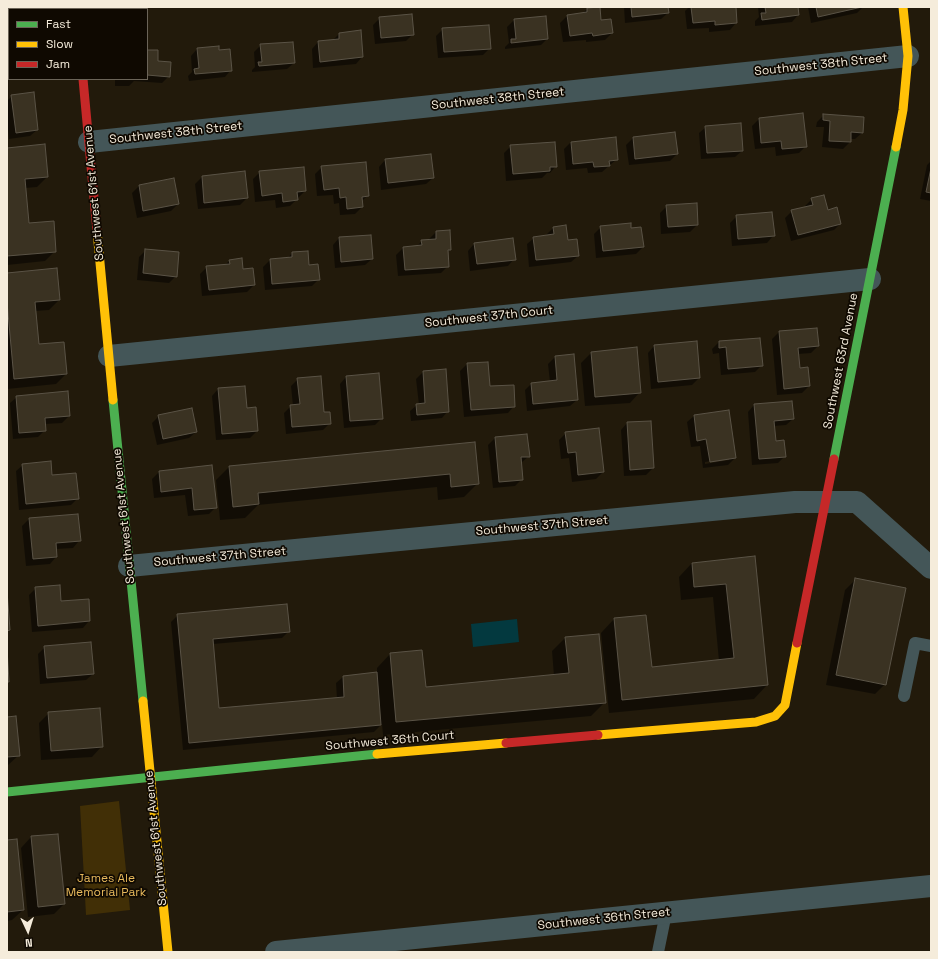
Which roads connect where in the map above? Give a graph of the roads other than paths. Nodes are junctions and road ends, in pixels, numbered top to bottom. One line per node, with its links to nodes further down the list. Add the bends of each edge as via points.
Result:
1 (903, 7): 2 (street, Southwest 63rd Avenue)
2 (908, 56): 4 (street, Southwest 38th Street); 5 (street, Southwest 63rd Avenue, via 903,110)
3 (83, 80): 4 (street, Southwest 61st Avenue)
4 (89, 142): 6 (street, Southwest 61st Avenue)
5 (870, 279): 6 (street, Southwest 37th Court); 7 (street, Southwest 63rd Avenue)
6 (109, 356): 8 (street, Southwest 61st Avenue)
7 (825, 502): 8 (street, Southwest 37th Street, via 787,503); 9 (street, Southwest 37th Street, via 857,502); 12 (street, Southwest 63rd Avenue, via 785,705)
8 (129, 566): 13 (street, Southwest 61st Avenue)
9 (931, 568)
10 (931, 646): 11 (lane, via 915,643)
11 (904, 696)
12 (775, 716): 13 (street, Southwest 36th Court, via 756,722 391,752)
13 (150, 777): 14 (street, Southwest 36th Court); 17 (street, Southwest 61st Avenue)
14 (7, 792)
15 (931, 886): 16 (street, Southwest 36th Street)
16 (666, 913): 18 (street, Southwest 36th Street); 19 (lane)
17 (168, 952)
18 (276, 952)
19 (658, 952)

